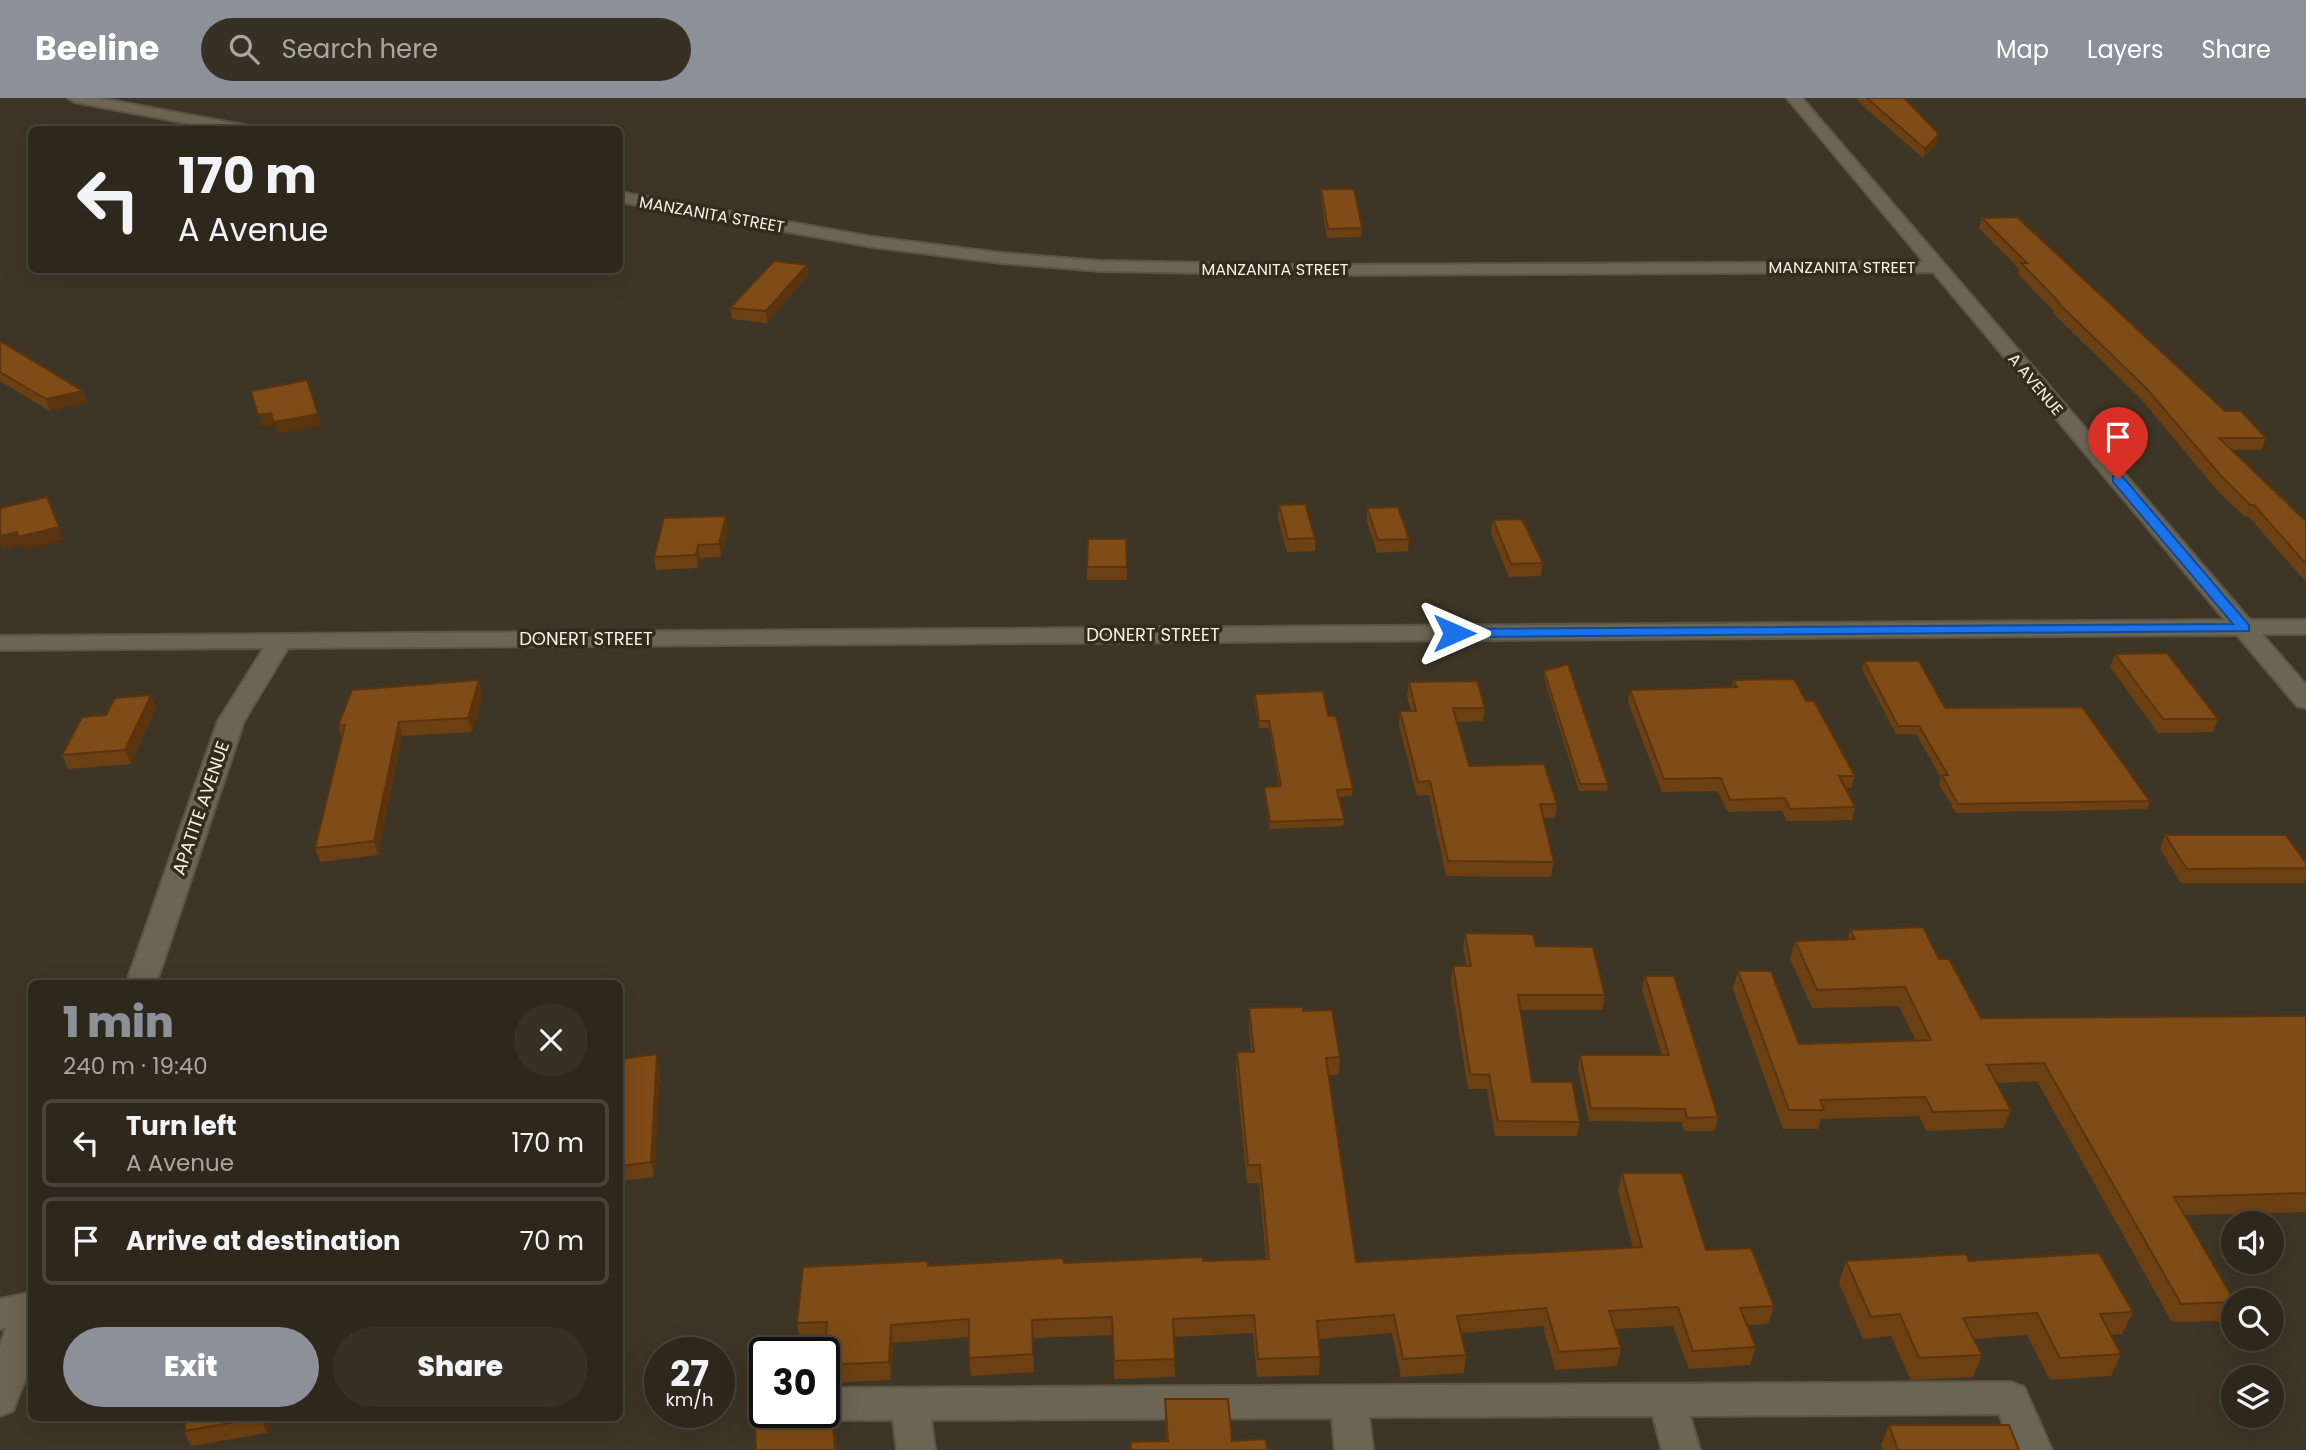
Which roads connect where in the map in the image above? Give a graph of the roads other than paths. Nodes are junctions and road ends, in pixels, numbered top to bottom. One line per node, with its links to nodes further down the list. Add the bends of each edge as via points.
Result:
1 (75, 98): 3 (street)
2 (1794, 98): 5 (street, A AVENUE)
3 (227, 126)
4 (623, 198): 5 (street, MANZANITA STREET, via 895,245 1101,266 1281,270)
5 (1937, 267): 7 (street, A AVENUE)
6 (2306, 627): 7 (street, DONERT STREET)
7 (2244, 628): 8 (street, DONERT STREET); 10 (street, A AVENUE)
8 (280, 641): 9 (street, DONERT STREET); 11 (street, APATITE AVENUE, via 231,721)
9 (0, 643)
10 (2306, 701)
11 (142, 980)
12 (21, 1310): 13 (street)
13 (0, 1400)
14 (1667, 1400): 15 (street); 20 (street); 21 (street, via 2011,1398)
15 (1349, 1402): 17 (street); 19 (street)
16 (840, 1404): 17 (street)
17 (911, 1404): 18 (street)
18 (916, 1450)
19 (1354, 1450)
20 (1681, 1450)
21 (2033, 1450)

